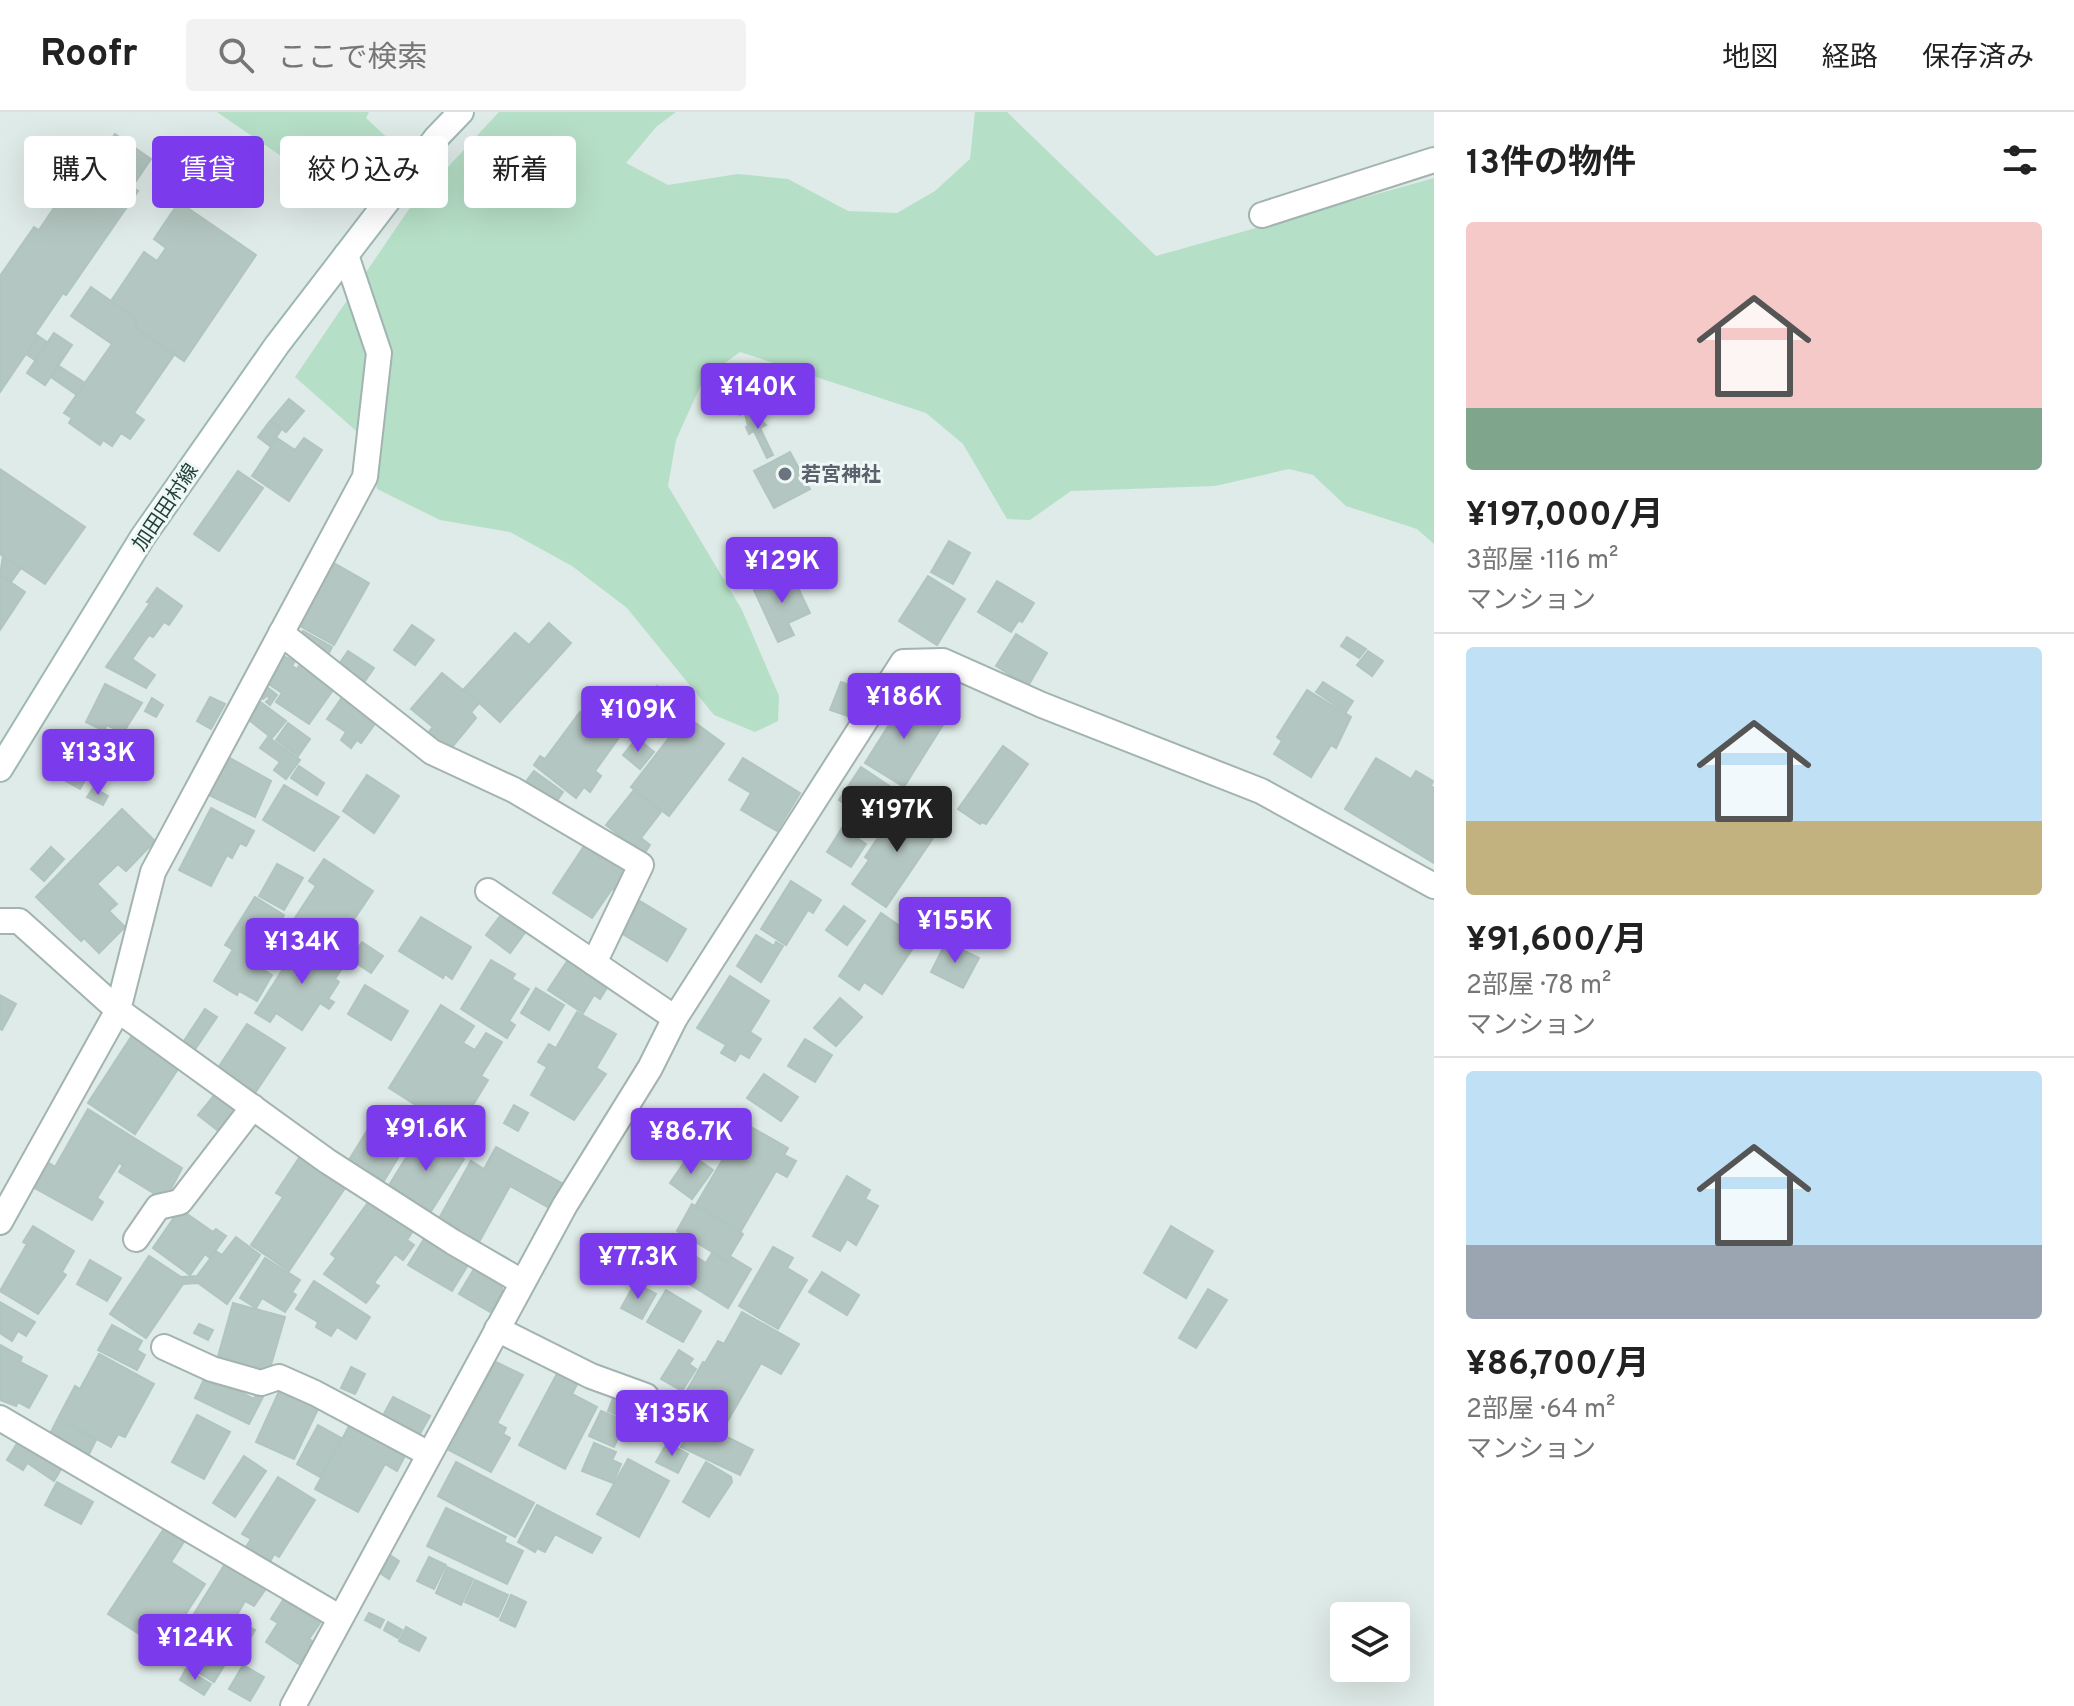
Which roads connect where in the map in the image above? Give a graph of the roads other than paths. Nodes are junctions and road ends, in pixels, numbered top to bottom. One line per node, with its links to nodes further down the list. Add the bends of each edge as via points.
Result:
1 (461, 112): 4 (street, 加田田村線)
2 (1434, 160): 3 (street)
3 (1262, 215)
4 (346, 255): 5 (street, via 379,353 365,477); 6 (street, 加田田村線, via 142,538)
5 (281, 633): 10 (street, via 432,752 514,790 641,865); 11 (street, via 153,872)
6 (0, 769)
7 (1434, 886): 12 (street, via 1261,791 943,661 903,662)
8 (488, 891): 10 (street)
9 (0, 921): 11 (street, via 19,921)
10 (594, 963): 12 (street)
11 (118, 1010): 13 (street); 14 (street)
12 (675, 1018): 16 (street)
13 (253, 1107): 15 (street, via 180,1202 158,1207); 16 (street, via 327,1161)
14 (0, 1222)
15 (136, 1239)
16 (522, 1282): 17 (street)
17 (497, 1329): 19 (street, via 591,1376); 21 (street)
18 (164, 1347): 21 (street, via 261,1383 279,1377)
19 (646, 1396)
20 (0, 1418): 22 (street)
21 (429, 1454): 22 (street)
22 (339, 1617): 23 (street)
23 (293, 1706)

